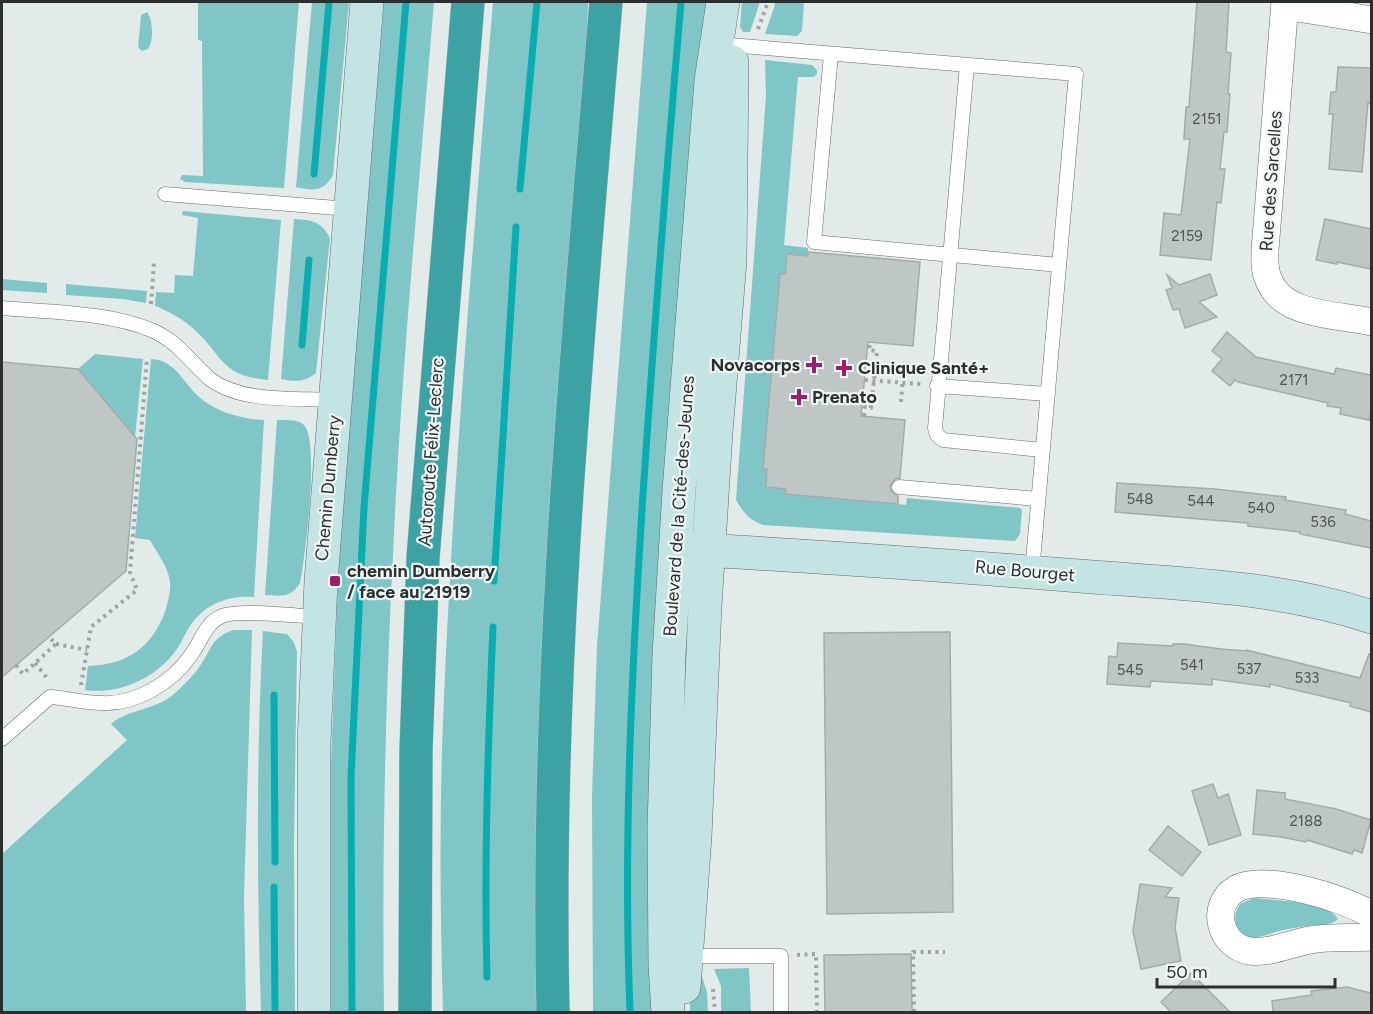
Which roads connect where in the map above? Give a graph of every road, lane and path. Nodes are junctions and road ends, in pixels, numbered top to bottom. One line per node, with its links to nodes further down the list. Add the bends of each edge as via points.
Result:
1 (367, 2): 13 (street, Chemin Dumberry)
2 (468, 2): 58 (highway, Autoroute Félix-Leclerc, via 423,558 416,750)
3 (606, 2): 59 (highway, via 562,563 554,777)
4 (723, 2): 9 (street, Boulevard de la Cité-des-Jeunes)
5 (732, 2): 9 (street, Boulevard de la Cité-des-Jeunes)
6 (768, 2): 9 (path)
7 (1285, 4): 8 (street); 19 (street, Rue des Sarcelles, via 1266,271 1271,287 1290,304)
8 (1371, 21)
9 (735, 42): 10 (lane); 35 (street, Boulevard de la Cité-des-Jeunes, via 711,81); 36 (street, Boulevard de la Cité-des-Jeunes, via 730,261)
10 (831, 54): 11 (lane); 14 (lane, via 814,242)
11 (967, 65): 14 (lane); 16 (lane, via 1076,75)
12 (165, 194): 13 (lane)
13 (349, 209): 29 (street, Chemin Dumberry)
14 (949, 255): 16 (lane); 27 (lane)
15 (154, 262): 17 (path)
16 (1059, 265): 28 (lane)
17 (151, 304)
18 (2, 308): 29 (lane, via 128,321 170,340 209,378 234,392)
19 (1371, 322)
20 (870, 342): 24 (path, via 869,350 877,351)
21 (147, 358): 42 (path, via 129,572 137,590 92,627)
22 (904, 363): 25 (path)
23 (865, 380): 24 (path)
24 (874, 380): 25 (path); 31 (path, via 871,408 865,407)
25 (903, 382): 26 (path); 30 (path)
26 (923, 384)
27 (937, 386): 28 (lane); 32 (lane, via 935,428 943,440)
28 (1048, 394): 32 (lane)
29 (335, 400): 38 (street, Chemin Dumberry)
30 (901, 402)
31 (864, 416)
32 (1042, 450): 34 (lane)
33 (899, 487): 34 (lane)
34 (1038, 500): 37 (lane)
35 (675, 548): 36 (street, Rue Bourget); 60 (street, Boulevard de la Cité-des-Jeunes, via 664,829)
36 (709, 550): 37 (street, Rue Bourget); 52 (street, Boulevard de la Cité-des-Jeunes)
37 (1032, 572): 39 (street, Rue Bourget, via 1240,590 1330,605)
38 (319, 617): 47 (lane, via 243,613 221,616 162,685 132,698 103,704 50,697); 57 (street, Chemin Dumberry, via 314,767)
39 (1371, 617)
40 (49, 637): 41 (path)
41 (56, 644): 42 (path); 43 (path)
42 (87, 650): 46 (path)
43 (35, 663): 44 (path, via 23,674); 45 (path)
44 (16, 665)
45 (52, 683)
46 (81, 688)
47 (2, 739)
48 (1371, 915): 49 (street, via 1316,892 1261,884 1230,894 1221,920 1227,938 1252,951 1318,939)
49 (1371, 937)
50 (945, 952): 64 (path, via 913,952)
51 (816, 954): 53 (path)
52 (687, 956): 61 (street, Boulevard de la Cité-des-Jeunes); 62 (lane, via 781,956)
53 (816, 970): 54 (path); 55 (path)
54 (824, 970)
55 (817, 1001): 56 (path); 63 (path)
56 (825, 1001)
57 (314, 1012)
58 (415, 1012)
59 (553, 1012)
60 (668, 1012)
61 (681, 1012)
62 (782, 1012)
63 (817, 1012)
64 (914, 1012)

